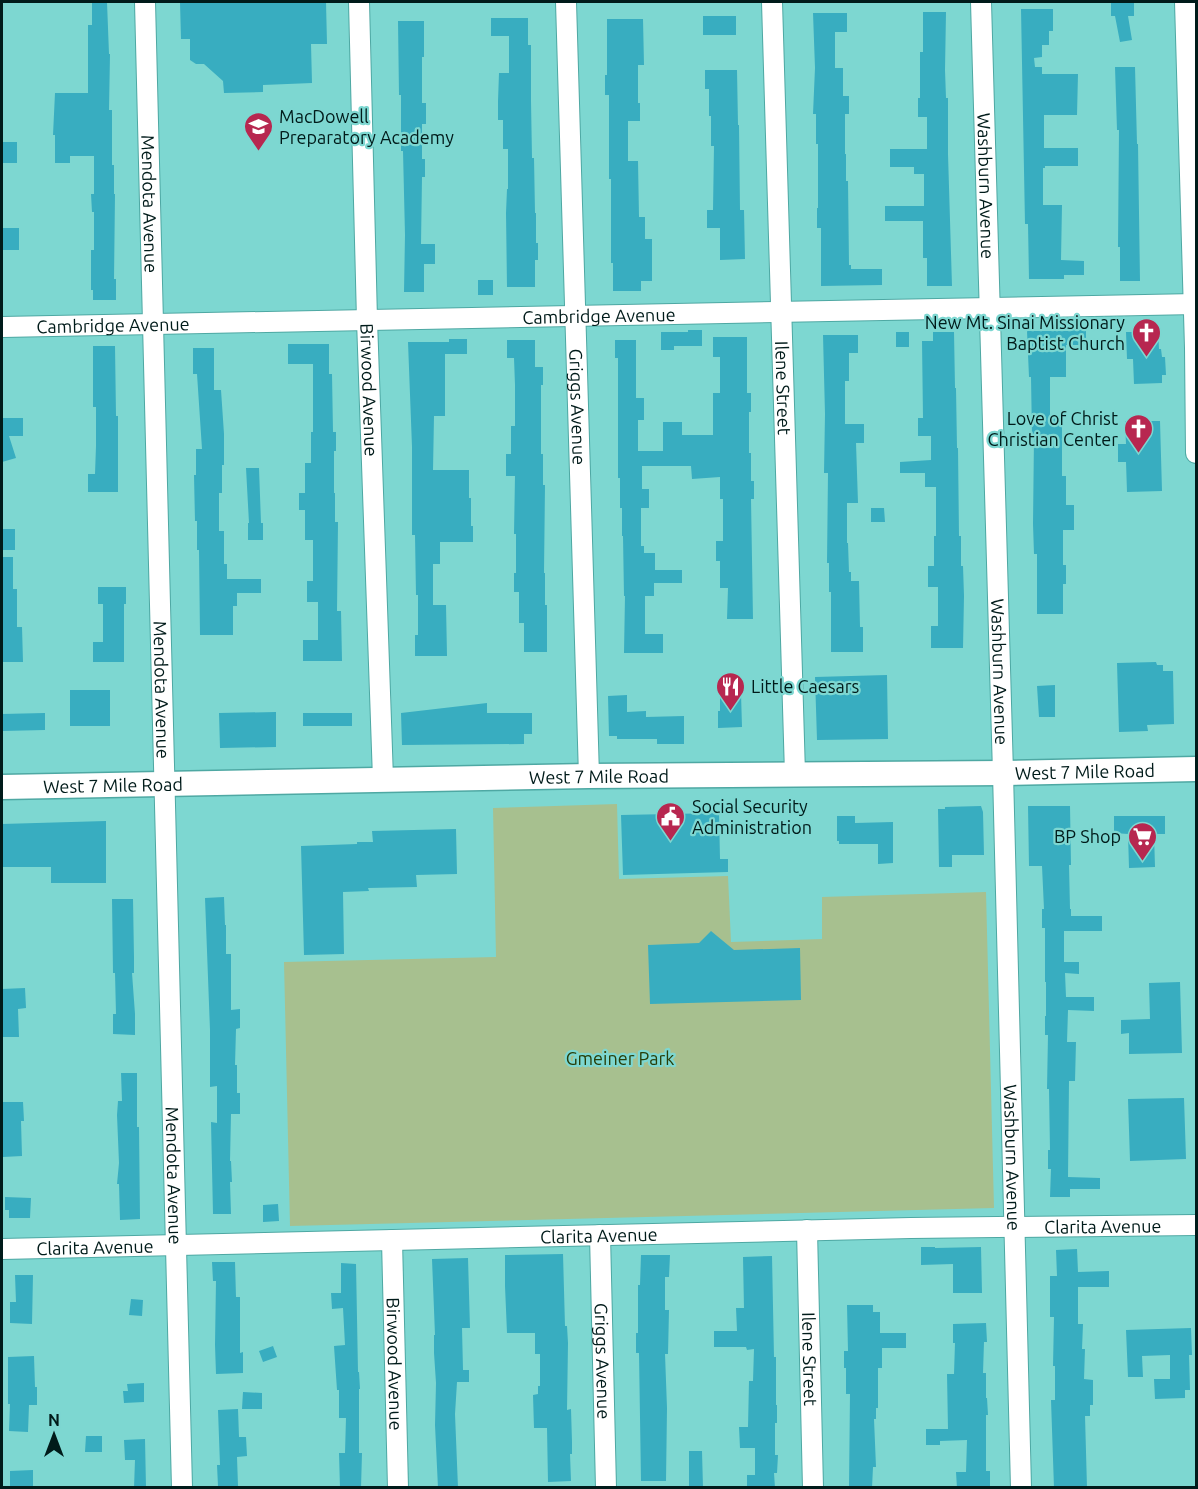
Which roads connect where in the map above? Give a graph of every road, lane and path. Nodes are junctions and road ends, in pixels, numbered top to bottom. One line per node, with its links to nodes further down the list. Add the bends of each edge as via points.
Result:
1 (145, 2): 12 (street, Mendota Avenue)
2 (358, 2): 11 (street, Birwood Avenue)
3 (566, 2): 10 (street, Griggs Avenue)
4 (772, 2): 9 (street, Ilene Street)
5 (981, 2): 8 (street, Washburn Avenue)
6 (1185, 2): 7 (street)
7 (1195, 304): 8 (street, Cambridge Avenue); 14 (street)
8 (990, 309): 9 (street, Cambridge Avenue); 16 (street, Washburn Avenue)
9 (782, 312): 10 (street, Cambridge Avenue); 17 (street, Ilene Street)
10 (575, 316): 11 (street, Cambridge Avenue); 18 (street, Griggs Avenue)
11 (367, 320): 12 (street, Cambridge Avenue); 19 (street, Birwood Avenue)
12 (153, 324): 13 (street, Cambridge Avenue); 20 (street, Mendota Avenue)
13 (2, 327)
14 (1197, 453)
15 (1197, 769): 16 (main road, West 7 Mile Road)
16 (1003, 772): 17 (main road, West 7 Mile Road); 23 (street, Washburn Avenue)
17 (795, 774): 18 (main road, West 7 Mile Road)
18 (589, 776): 19 (main road, West 7 Mile Road)
19 (383, 779): 20 (main road, West 7 Mile Road)
20 (165, 783): 21 (main road, West 7 Mile Road); 27 (street, Mendota Avenue)
21 (2, 787)
22 (1197, 1226): 23 (street, Clarita Avenue)
23 (1015, 1227): 24 (street, Clarita Avenue); 33 (street, Washburn Avenue)
24 (807, 1230): 25 (street, Clarita Avenue); 32 (street, Ilene Street)
25 (600, 1235): 26 (street, Clarita Avenue); 31 (street, Griggs Avenue)
26 (392, 1240): 27 (street, Clarita Avenue); 30 (street, Birwood Avenue)
27 (176, 1245): 28 (street, Clarita Avenue); 29 (street, Mendota Avenue)
28 (2, 1249)
29 (182, 1488)
30 (399, 1488)
31 (606, 1488)
32 (813, 1488)
33 (1021, 1488)

